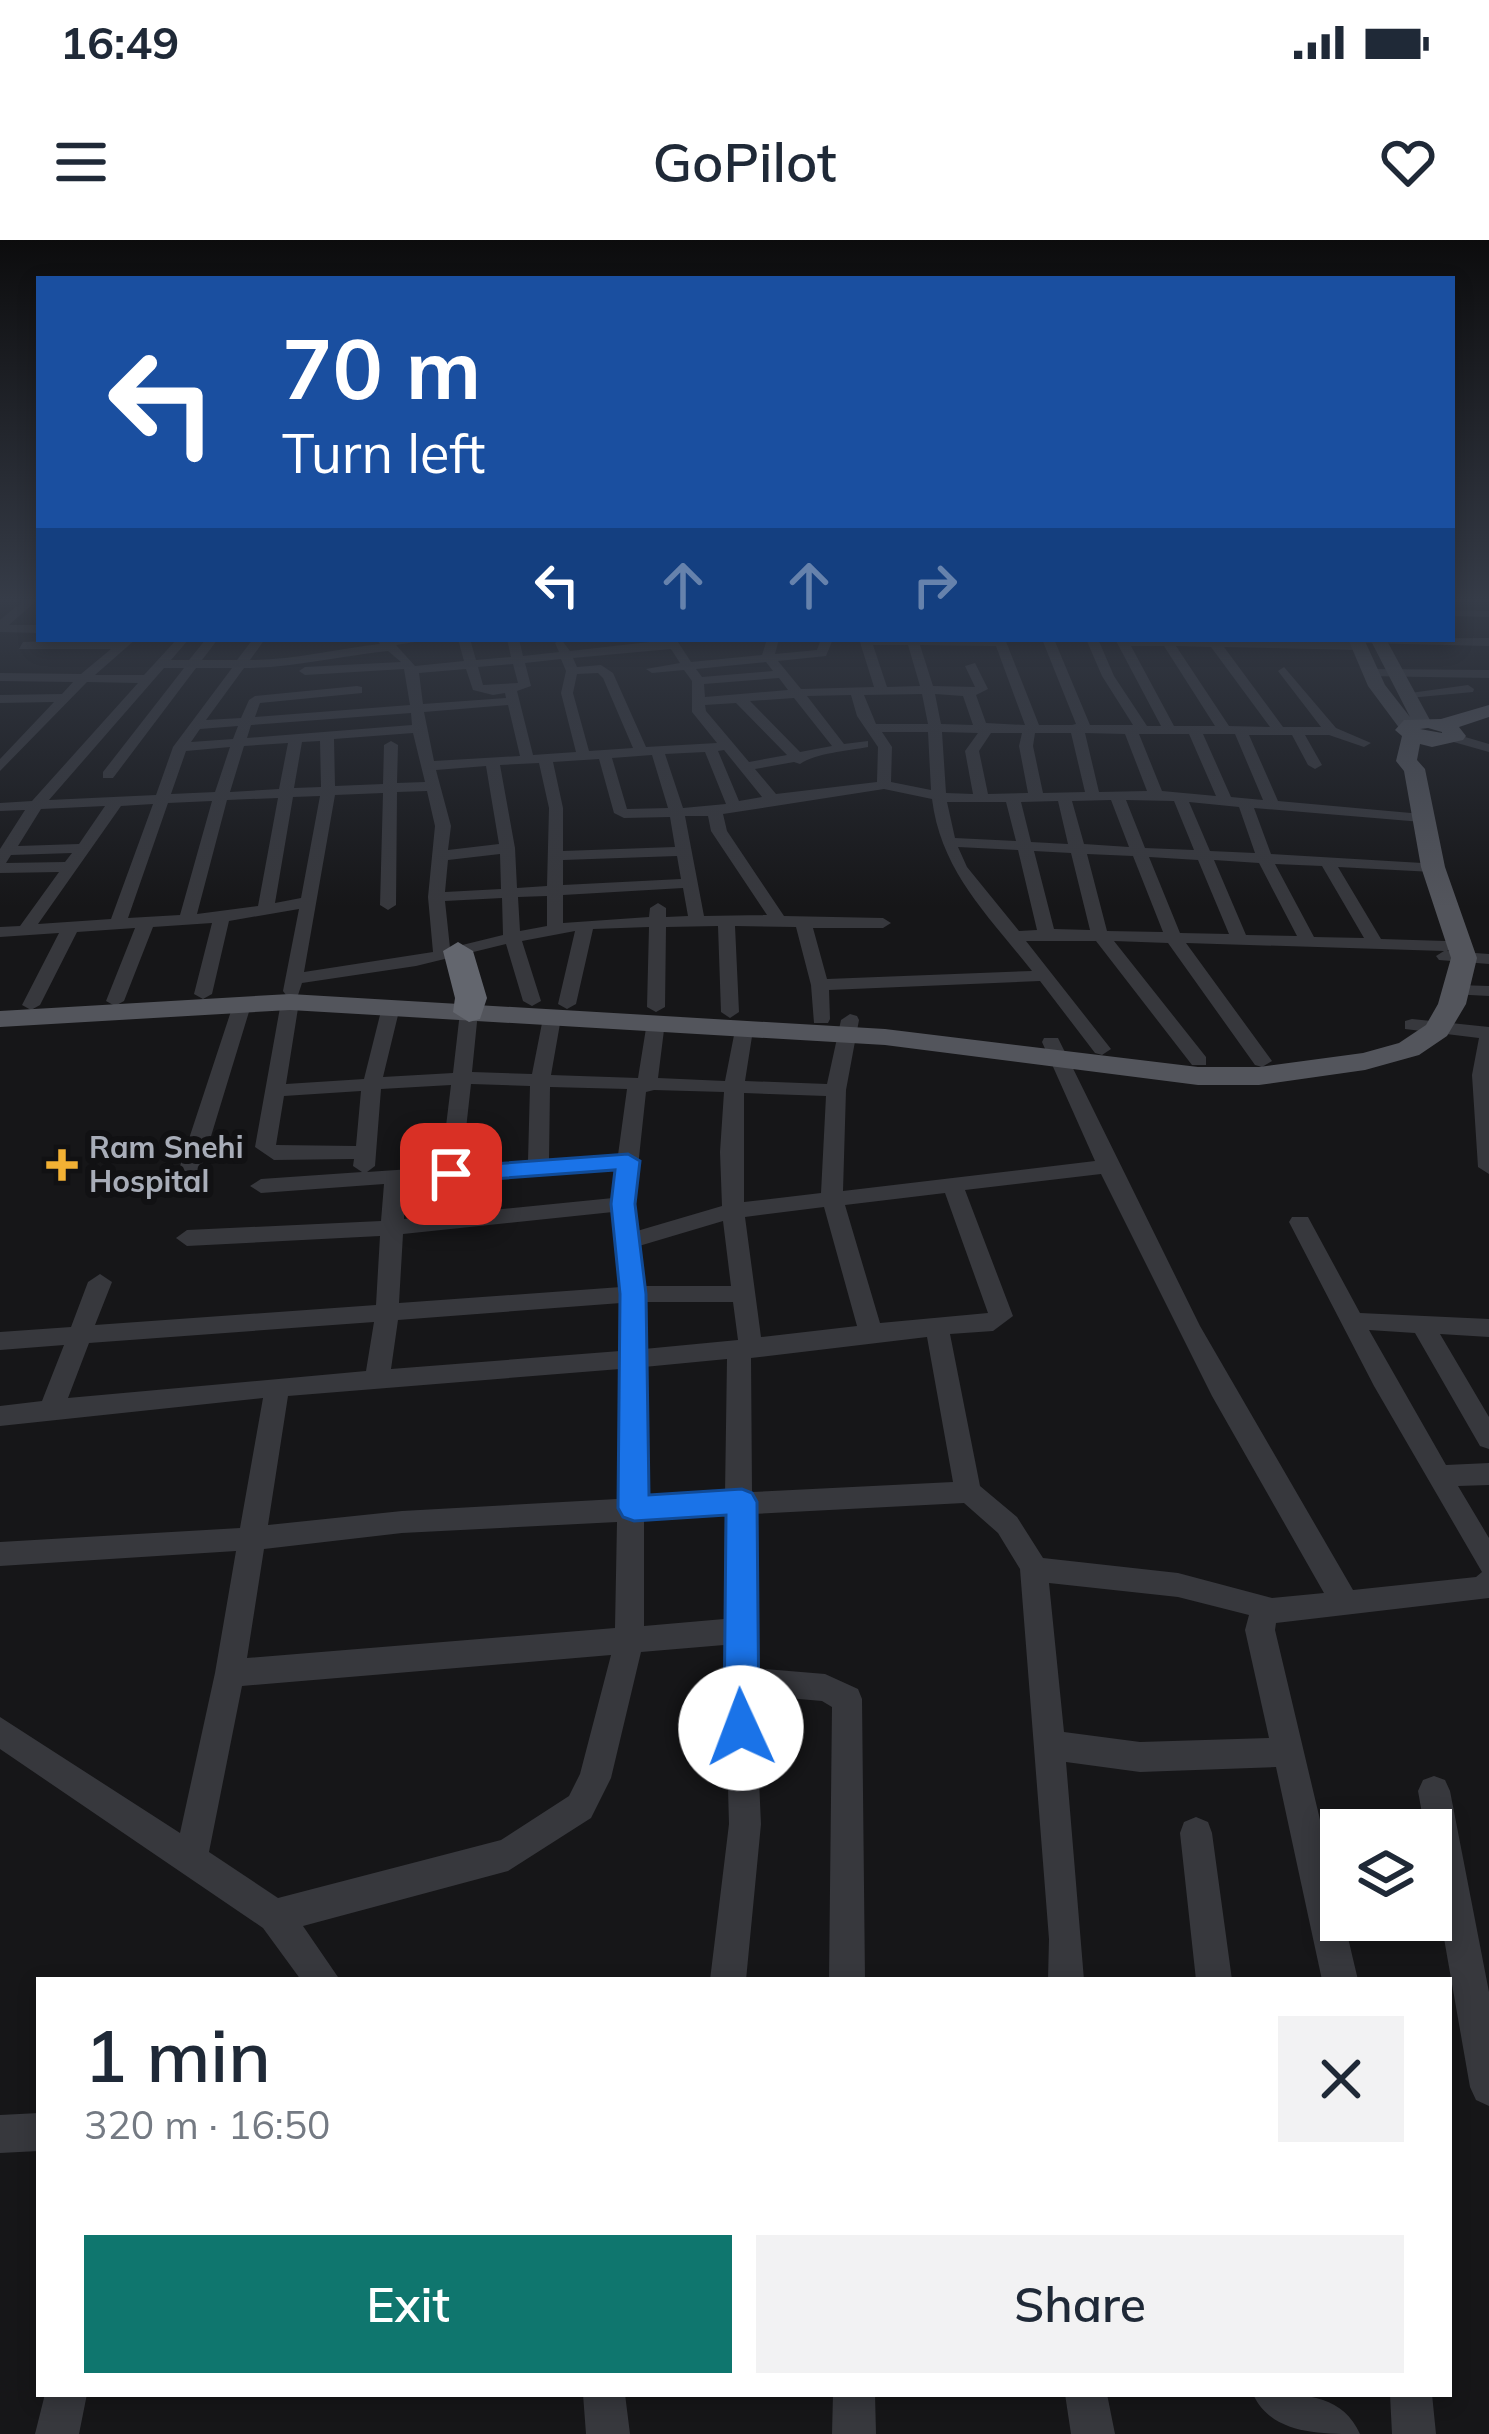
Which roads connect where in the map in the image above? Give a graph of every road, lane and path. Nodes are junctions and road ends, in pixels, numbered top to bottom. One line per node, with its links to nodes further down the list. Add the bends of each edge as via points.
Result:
1 (60, 702): 47 (street)
2 (128, 702): 93 (street)
3 (165, 702): 26 (street)
4 (210, 702): 27 (street)
5 (256, 702): 30 (street)
6 (415, 702): 28 (street)
7 (465, 702): 28 (street)
8 (515, 702): 65 (street)
9 (569, 702): 62 (street)
10 (623, 702): 58 (street)
11 (697, 702): 54 (street)
12 (743, 702): 66 (street)
13 (805, 702): 59 (street)
14 (861, 702): 36 (street)
15 (930, 702): 33 (street)
16 (972, 702): 34 (street)
17 (1022, 702): 35 (street)
18 (1072, 702): 37 (street)
19 (1122, 702): 38 (street)
20 (1155, 702): 40 (street)
21 (1212, 702): 42 (street)
22 (1264, 702): 43 (street)
23 (1309, 702): 44 (street)
24 (1388, 702): 45 (main road)
25 (1414, 702): 45 (main road)
26 (161, 708): 27 (street); 70 (street)
27 (205, 709): 32 (street)
28 (416, 709): 30 (street); 39 (street)
29 (1489, 711): 45 (main road)
30 (245, 722): 32 (street); 52 (street)
31 (1489, 722): 45 (main road)
32 (196, 725): 55 (street)
33 (935, 727): 34 (street); 36 (street); 82 (street)
34 (983, 727): 35 (street); 84 (street, via 972,751)
35 (1031, 727): 37 (street); 80 (street, via 1026,746)
36 (872, 728): 71 (street, via 885,747)
37 (1081, 728): 38 (street); 76 (street)
38 (1136, 728): 40 (street); 81 (street)
39 (419, 729): 48 (street); 64 (street)
40 (1169, 729): 41 (street)
41 (1194, 729): 42 (street); 90 (street)
42 (1232, 730): 43 (street); 94 (street)
43 (1287, 730): 44 (street); 68 (street)
44 (1331, 731): 50 (street)
45 (1433, 732): 57 (street); 98 (main road, via 1427,765 1414,769)
46 (0, 734): 47 (street)
47 (30, 734): 67 (street)
48 (327, 739): 49 (street); 75 (street)
49 (295, 741): 52 (street); 77 (street)
50 (1364, 743)
51 (863, 744): 59 (street)
52 (233, 745): 55 (street); 85 (street)
53 (391, 745): 73 (street)
54 (728, 746): 56 (street); 69 (street)
55 (180, 747): 88 (street)
56 (710, 747): 58 (street); 95 (street)
57 (1489, 748)
58 (649, 750): 61 (street); 97 (street)
59 (843, 751): 63 (street)
60 (490, 753): 64 (street); 65 (street); 103 (street)
61 (604, 753): 62 (street); 97 (street, via 620,812)
62 (583, 754): 65 (street)
63 (825, 755): 66 (street); 74 (street)
64 (427, 758): 72 (street)
65 (536, 758): 108 (street, via 556,808)
66 (800, 760): 69 (street)
67 (2, 762)
68 (1315, 765)
69 (745, 766): 87 (street)
70 (108, 775)
71 (884, 785): 74 (street); 82 (street)
72 (435, 786): 73 (street); 107 (street)
73 (392, 790): 75 (street); 120 (street)
74 (846, 790): 87 (street)
75 (328, 792): 77 (street); 119 (street)
76 (1092, 793): 78 (street); 79 (street)
77 (288, 794): 85 (street); 121 (street)
78 (1063, 794): 80 (street); 101 (street)
79 (1116, 794): 81 (street); 104 (street)
80 (1036, 795): 83 (street)
81 (1156, 795): 86 (street)
82 (936, 796): 84 (street); 99 (street)
83 (1012, 796): 84 (street); 100 (street)
84 (981, 797)
85 (222, 798): 88 (street); 123 (street)
86 (1180, 798): 90 (street); 106 (street)
87 (772, 799): 95 (street)
88 (162, 801): 89 (street); 131 (street)
89 (115, 803): 93 (street); 102 (street)
90 (1226, 803): 91 (street)
91 (1246, 805): 94 (street); 109 (street)
92 (0, 807): 93 (street)
93 (35, 807): 110 (street)
94 (1273, 807): 98 (street)
95 (735, 808): 96 (street)
96 (716, 812): 97 (street); 125 (street, via 719,831)
97 (677, 813): 105 (street)
98 (1422, 818): 113 (main road)
99 (946, 842): 100 (street); 139 (street)
100 (1022, 845): 101 (street); 137 (street)
101 (1080, 847): 104 (street); 138 (street)
102 (83, 848): 110 (street); 112 (street)
103 (507, 848): 107 (street); 117 (street)
104 (1137, 850): 106 (street); 140 (street)
105 (683, 851): 108 (street); 114 (street)
106 (1202, 854): 109 (street); 142 (street)
107 (441, 856): 118 (street)
108 (556, 856): 116 (street)
109 (1264, 857): 111 (street); 143 (street)
110 (2, 860): 112 (street)
111 (1327, 861): 113 (street); 144 (street)
112 (70, 867): 135 (street)
113 (1433, 867): 145 (main road)
114 (689, 883): 115 (street); 127 (street)
115 (653, 884): 116 (street); 126 (street)
116 (554, 890): 117 (street); 134 (street)
117 (511, 892): 118 (street); 141 (street)
118 (436, 897): 146 (street)
119 (308, 902): 121 (street); 150 (street)
120 (388, 905)
121 (266, 908): 122 (street)
122 (222, 917): 123 (street); 152 (street)
123 (188, 919): 128 (street)
124 (726, 920): 125 (street); 127 (street); 162 (street)
125 (778, 920): 129 (street)
126 (660, 921): 127 (street); 132 (street); 160 (street)
127 (698, 921)
128 (146, 922): 131 (street); 154 (street)
129 (802, 923): 130 (street); 148 (street)
130 (883, 923)
131 (118, 924): 133 (street)
132 (585, 925): 134 (street); 159 (street)
133 (70, 928): 135 (street); 155 (street)
134 (555, 929): 141 (street)
135 (26, 931): 136 (street)
136 (0, 932)
137 (1047, 934): 138 (street); 139 (street)
138 (1100, 935): 140 (street); 169 (street)
139 (1013, 937): 147 (street)
140 (1173, 937): 142 (street); 170 (street)
141 (512, 938): 146 (street); 159 (street)
142 (1240, 938): 143 (street)
143 (1308, 941): 144 (street)
144 (1375, 943): 145 (street)
145 (1460, 952): 149 (main road); 163 (main road)
146 (450, 953): 150 (street); 156 (highway)
147 (1042, 976): 148 (street); 167 (street)
148 (820, 986): 165 (street)
149 (1457, 990): 151 (street); 163 (main road)
150 (292, 991): 152 (main road); 153 (main road); 156 (main road); 157 (main road); 177 (street)
151 (1489, 991)
152 (203, 994): 154 (main road)
153 (243, 1002): 154 (main road); 184 (street)
154 (136, 1003): 155 (main road); 161 (main road)
155 (31, 1005): 158 (main road)
156 (470, 1005): 157 (main road); 159 (main road); 171 (street)
157 (391, 1007): 173 (street)
158 (0, 1008)
159 (550, 1008): 160 (main road); 172 (street)
160 (656, 1015): 162 (main road); 174 (street)
161 (0, 1019)
162 (737, 1021): 165 (main road); 175 (street)
163 (1429, 1021): 164 (street); 166 (street); 168 (main road, via 1408,1049 1259,1076 1198,1076); 170 (main road, via 1394,1039)
164 (1489, 1023)
165 (840, 1025): 168 (main road); 176 (street)
166 (1489, 1034): 178 (street)
167 (1102, 1049): 168 (main road); 169 (main road)
168 (1055, 1051): 181 (street)
169 (1199, 1061): 170 (main road)
170 (1262, 1061)
171 (461, 1078): 172 (street); 173 (street); 185 (street)
172 (540, 1082): 174 (street); 183 (street)
173 (372, 1084): 177 (street); 179 (street)
174 (642, 1086): 175 (street); 180 (street)
175 (731, 1088): 176 (street); 192 (street)
176 (836, 1090): 190 (street)
177 (273, 1091): 179 (street, via 265,1147 274,1153)
178 (1485, 1109): 182 (street)
179 (365, 1152): 187 (street)
180 (628, 1161): 183 (street); 191 (street)
181 (1106, 1167): 188 (street); 224 (street, via 1197,1351)
182 (1489, 1167)
183 (538, 1168): 185 (street)
184 (190, 1169)
185 (451, 1174): 186 (street)
186 (394, 1178): 187 (street); 194 (street)
187 (362, 1180): 189 (street)
188 (952, 1184): 190 (street); 203 (street, via 1001,1316)
189 (261, 1186)
190 (832, 1196): 192 (street); 205 (street)
191 (623, 1204): 194 (street); 196 (street)
192 (732, 1211): 196 (street); 199 (street)
193 (1300, 1222): 201 (street)
194 (392, 1228): 195 (street); 200 (street)
195 (187, 1238)
196 (627, 1242): 198 (street)
197 (100, 1282): 206 (street)
198 (633, 1294): 199 (street); 200 (street); 209 (street)
199 (744, 1294): 208 (street)
200 (387, 1312): 206 (street); 210 (street)
201 (1352, 1321): 202 (street); 216 (street)
202 (1422, 1325): 204 (street); 214 (street)
203 (937, 1327): 205 (street); 217 (street)
204 (1489, 1328)
205 (871, 1333): 208 (street)
206 (83, 1334): 207 (street); 212 (street)
207 (0, 1341)
208 (745, 1350): 209 (street); 218 (street)
209 (630, 1360): 210 (street); 219 (street)
210 (377, 1378): 211 (street)
211 (277, 1388): 212 (street); 220 (street)
212 (52, 1408): 213 (street)
213 (0, 1415)
214 (1489, 1439)
215 (1489, 1474): 216 (street)
216 (1438, 1477): 223 (street)
217 (968, 1492): 218 (street); 222 (street, via 1016,1530)
218 (742, 1502): 219 (street); 226 (street)
219 (634, 1508): 220 (street); 227 (street)
220 (249, 1540): 221 (street); 228 (street)
221 (0, 1554)
222 (1034, 1570): 225 (street, via 1178,1585); 231 (street)
223 (1487, 1584): 224 (street)
224 (1344, 1601): 225 (street)
225 (1264, 1612): 232 (street, via 1260,1630)
226 (738, 1631): 227 (street); 229 (street)
227 (629, 1640): 228 (street); 236 (street, via 595,1778 580,1807 508,1855)
228 (230, 1673): 235 (street)
229 (740, 1680): 238 (street, via 745,1824); 239 (street, via 825,1688 847,1699)
230 (0, 1730): 235 (street)
231 (1050, 1745): 232 (street, via 1140,1757); 240 (street)
232 (1288, 1752): 242 (street)
233 (1434, 1791): 243 (street)
234 (1196, 1833): 241 (street)
235 (191, 1857): 236 (street)
236 (275, 1916): 237 (street)
237 (320, 1977)
238 (728, 1977)
239 (848, 1977)
240 (1066, 1977)
241 (1214, 1977)
242 (1339, 1977)
243 (1489, 2087)
244 (36, 2132): 245 (street)
245 (0, 2134)
246 (65, 2397): 252 (street)
247 (604, 2397): 253 (street)
248 (854, 2397): 254 (street)
249 (1087, 2397): 255 (street)
250 (1279, 2397): 256 (street)
251 (1411, 2397): 257 (street)
252 (57, 2434)
253 (608, 2434)
254 (854, 2434)
255 (1093, 2434)
256 (1338, 2434)
257 (1414, 2434)

